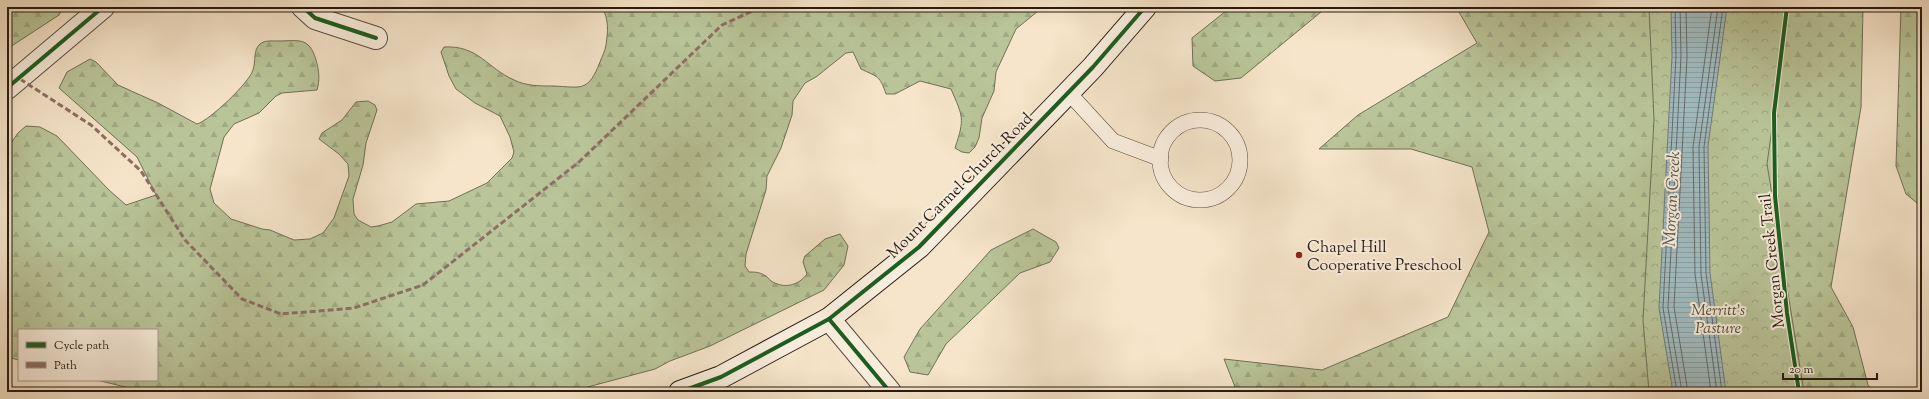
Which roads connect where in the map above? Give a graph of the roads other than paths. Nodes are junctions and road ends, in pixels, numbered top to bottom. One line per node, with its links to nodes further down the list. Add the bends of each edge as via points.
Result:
1 (103, 7): 5 (main road)
2 (303, 7): 4 (main road, via 315,18)
3 (1145, 7): 6 (main road, Mount Carmel Church Road)
4 (376, 38)
5 (7, 88)
6 (1069, 93): 7 (lane, via 1113,141); 8 (main road, Mount Carmel Church Road, via 919,247)
7 (1161, 159): 7 (lane, via 1162,172 1172,188 1188,198 1201,200 1214,198 1224,192 1233,182 1240,158 1234,140 1220,125 1207,121 1193,121 1180,125 1170,134 1163,146)
8 (829, 319): 9 (main road, Mount Carmel Church Road, via 721,377); 10 (main road)
9 (680, 392)
10 (890, 392)

